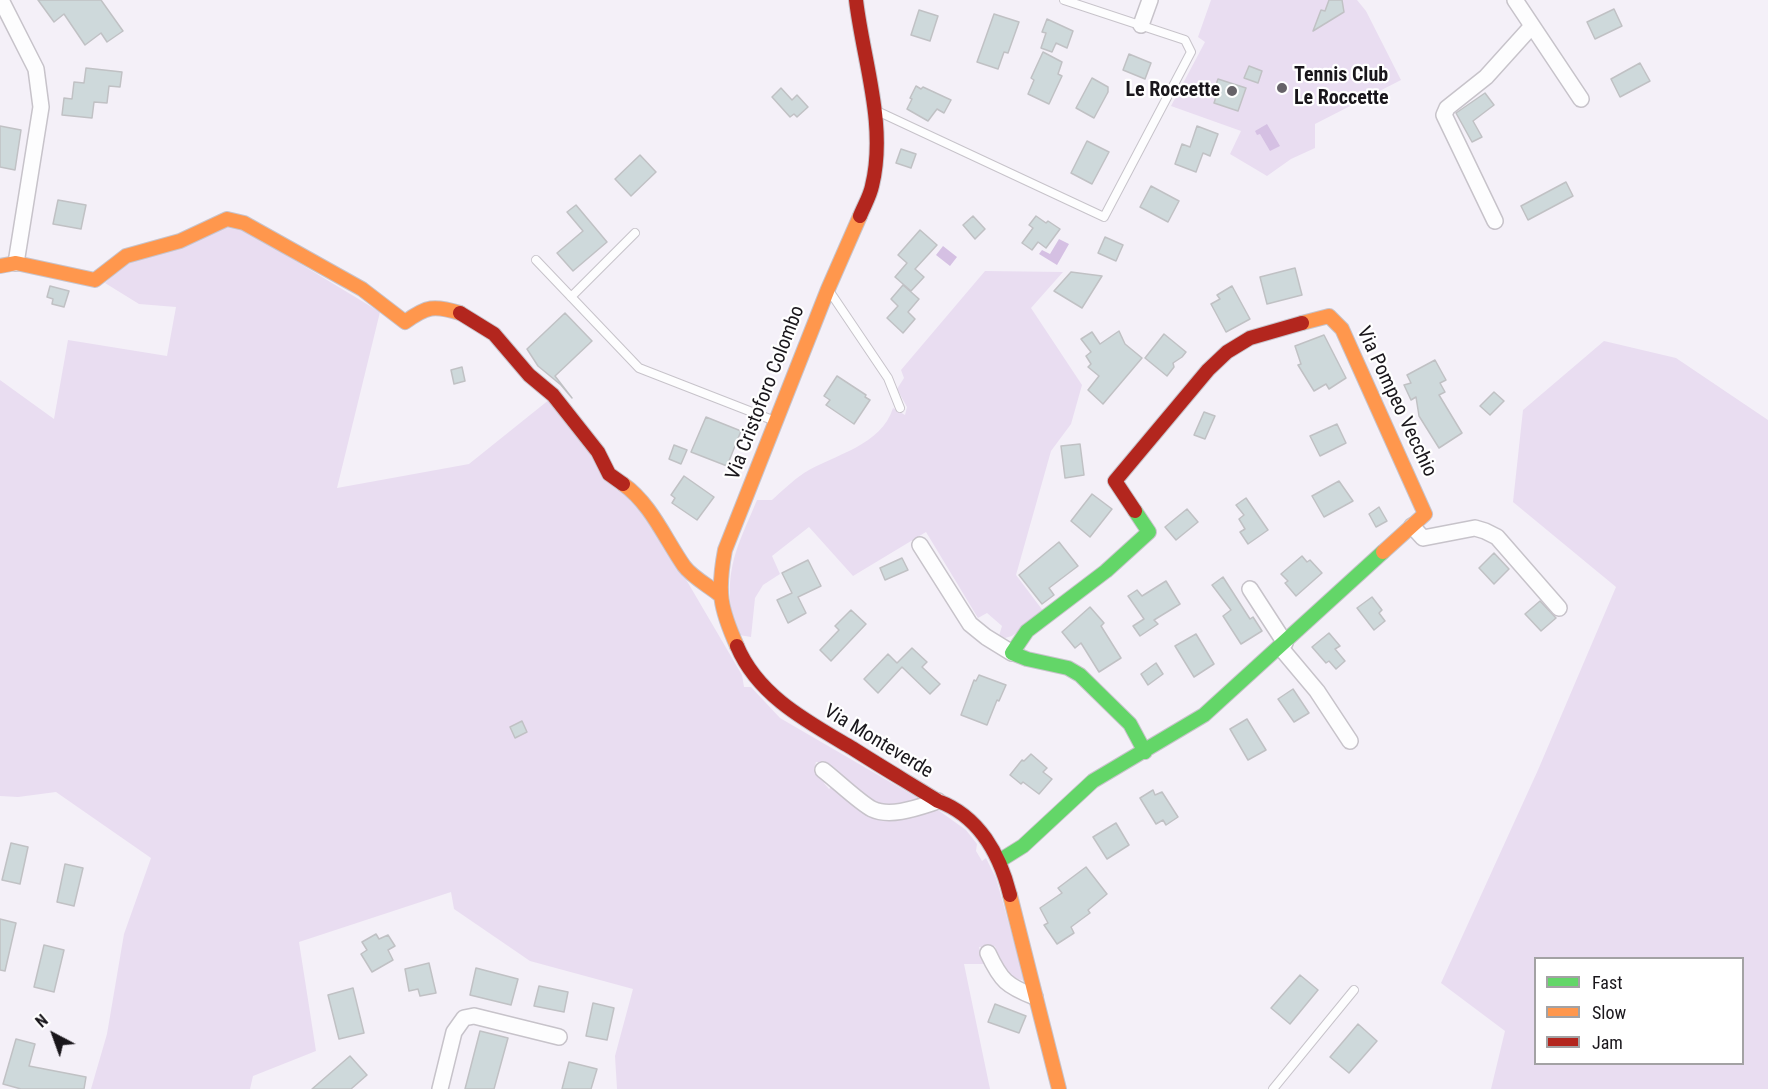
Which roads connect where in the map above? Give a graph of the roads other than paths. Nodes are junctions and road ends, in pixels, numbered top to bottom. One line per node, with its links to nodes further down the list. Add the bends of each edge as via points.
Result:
1 (0, 0): 13 (street, via 36,69 41,98)
2 (856, 0): 9 (street, Via Cristoforo Colombo)
3 (1064, 0): 6 (lane)
4 (1150, 0): 6 (street)
5 (1515, 0): 7 (street)
6 (1141, 25): 9 (lane, via 1185,40 1191,52 1104,217)
7 (1532, 26): 8 (street); 10 (street, via 1486,77 1447,108 1444,115)
8 (1581, 99)
9 (873, 109): 15 (street, Via Cristoforo Colombo, via 877,171)
10 (1495, 221)
11 (635, 233): 16 (lane)
12 (536, 260): 16 (lane)
13 (16, 263): 14 (street); 22 (street, via 95,280 126,256 180,241 227,219 244,223 362,289 405,322 421,310 442,308 462,314 494,334 529,375 553,395 598,452 609,474 633,491 663,529 685,568)
14 (0, 266)
15 (828, 289): 17 (lane, via 888,378); 18 (street, Via Cristoforo Colombo)
16 (571, 297): 18 (lane, via 639,368)
17 (900, 408)
18 (777, 422): 22 (street, Via Cristoforo Colombo, via 724,550)
19 (1412, 526): 23 (street, via 1423,538 1475,528 1497,537); 24 (street, Via Pompeo Vecchio); 25 (street, Via Pompeo Vecchio, via 1425,514 1342,329 1329,316 1259,334 1223,355 1115,481 1149,532 1106,571 1027,631)
20 (920, 545): 25 (street, via 970,624)
21 (1250, 589): 24 (street)
22 (720, 595): 29 (street, Via Monteverde, via 724,617 741,656 773,696 797,715)
23 (1559, 608)
24 (1282, 645): 26 (street); 27 (street, Via Pompeo Vecchio, via 1204,715)
25 (1012, 653): 27 (street, via 1080,675 1130,724)
26 (1350, 741)
27 (1145, 752): 30 (street, Via Pompeo Vecchio, via 1093,781)
28 (823, 770): 29 (street, via 873,810 890,812)
29 (938, 801): 30 (street, Via Monteverde, via 969,819)
30 (1001, 868): 33 (street)
31 (988, 953): 33 (street, via 998,974 1014,989)
32 (1354, 990): 37 (lane)
33 (1035, 997): 36 (street)
34 (559, 1037): 35 (street, via 474,1016 464,1018 454,1032)
35 (440, 1089)
36 (1059, 1089)
37 (1273, 1089)

